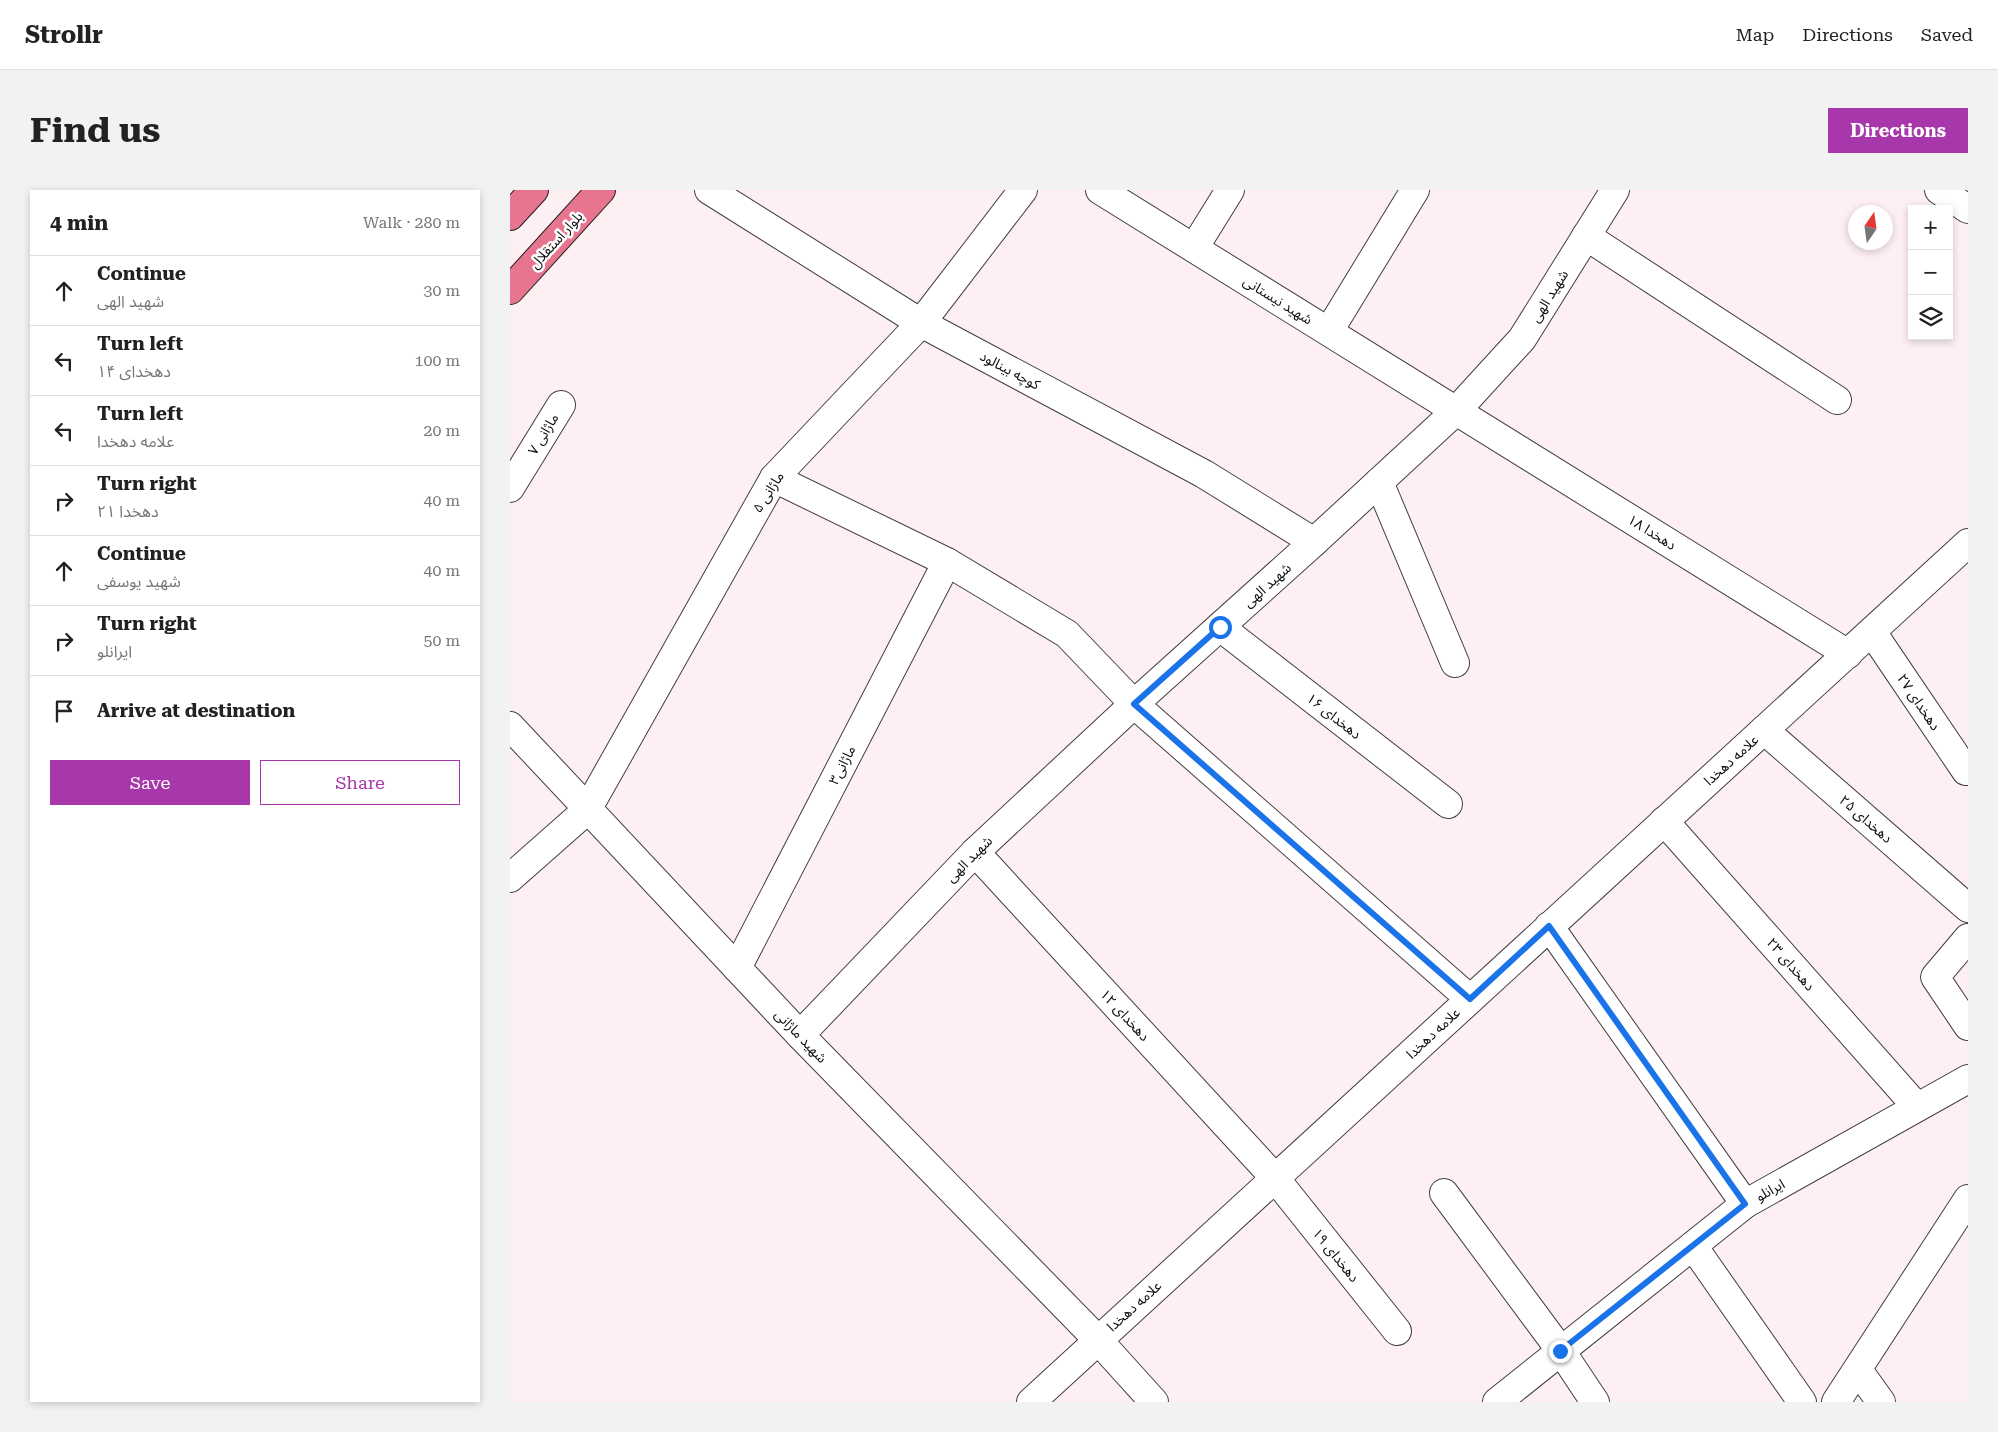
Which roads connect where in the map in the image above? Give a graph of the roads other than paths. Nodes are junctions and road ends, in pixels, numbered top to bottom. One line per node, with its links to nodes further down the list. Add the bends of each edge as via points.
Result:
1 (534, 190): 11 (main road)
2 (601, 190): 14 (main road, بلوار استقلال)
3 (1023, 190): 15 (street, ۵ ماژانی)
4 (1100, 190): 13 (street, شهید نیستانی)
5 (1230, 190): 13 (street)
6 (1415, 190): 16 (street)
7 (1615, 190): 12 (street, شهید الهی)
8 (1939, 190): 10 (street)
9 (724, 194): 15 (street, کوچه بینالود)
10 (1968, 209)
11 (510, 216)
12 (1586, 236): 17 (street); 19 (street, شهید الهی, via 1522,339)
13 (1194, 248): 16 (street, شهید نیستانی)
14 (510, 290)
15 (921, 323): 20 (street, ۵ ماژانی); 23 (street, کوچه بینالود, via 1204,474)
16 (1329, 331): 19 (street, شهید نیستانی)
17 (1837, 400)
18 (561, 405): 22 (street, ۷ ماژانی)
19 (1456, 410): 21 (street, شهید الهی); 28 (street, دهخدا ۱۸)
20 (774, 478): 25 (street); 35 (street, ۵ ماژانی)
21 (1379, 482): 23 (street, شهید الهی); 29 (street)
22 (510, 488)
23 (1314, 542): 26 (street, شهید الهی)
24 (1968, 543): 27 (street, علامه دهخدا)
25 (947, 562): 30 (street, via 1067,634); 42 (street, ماژانی۳)
26 (1220, 627): 30 (street, شهید الهی); 34 (street, دهخدای ۱۶)
27 (1872, 632): 28 (street, علامه دهخدا); 33 (street, دهخدای ۲۷)
28 (1848, 654): 32 (street, علامه دهخدا)
29 (1455, 663)
30 (1134, 704): 37 (street, شهید الهی); 43 (street)
31 (510, 726): 35 (street, شهید ماژانی)
32 (1764, 730): 36 (street, علامه دهخدا); 39 (street, دهخدای ۲۵)
33 (1966, 771)
34 (1448, 804)
35 (587, 810): 38 (street, ۵ ماژانی); 42 (street, شهید ماژانی)
36 (1664, 821): 40 (street, علامه دهخدا); 47 (street, دهخدای ۲۳)
37 (975, 852): 45 (street, شهید الهی); 48 (street, دهخدای ۱۲)
38 (510, 878)
39 (1968, 908)
40 (1549, 926): 43 (street, علامه دهخدا); 51 (street)
41 (1968, 938): 44 (street, via 1935,978)
42 (737, 968): 45 (street, شهید ماژانی)
43 (1470, 999): 48 (street, علامه دهخدا)
44 (1968, 1026)
45 (800, 1035): 54 (street, شهید ماژانی)
46 (1968, 1078): 47 (street, ایرانلو)
47 (1917, 1107): 51 (street, ایرانلو)
48 (1275, 1178): 53 (street, دهخدای ۱۹); 54 (street, علامه دهخدا)
49 (1444, 1193): 55 (street)
50 (1968, 1199): 56 (street)
51 (1745, 1204): 52 (street, ایرانلو)
52 (1693, 1246): 55 (street, ایرانلو); 61 (street)
53 (1397, 1331)
54 (1098, 1340): 57 (street, علامه دهخدا); 58 (street, شهید ماژانی)
55 (1560, 1351): 59 (street, ایرانلو); 60 (street)
56 (1858, 1370): 62 (street); 63 (street)
57 (1031, 1402)
58 (1154, 1402)
59 (1497, 1402)
60 (1595, 1402)
61 (1802, 1402)
62 (1836, 1402)
63 (1881, 1402)

